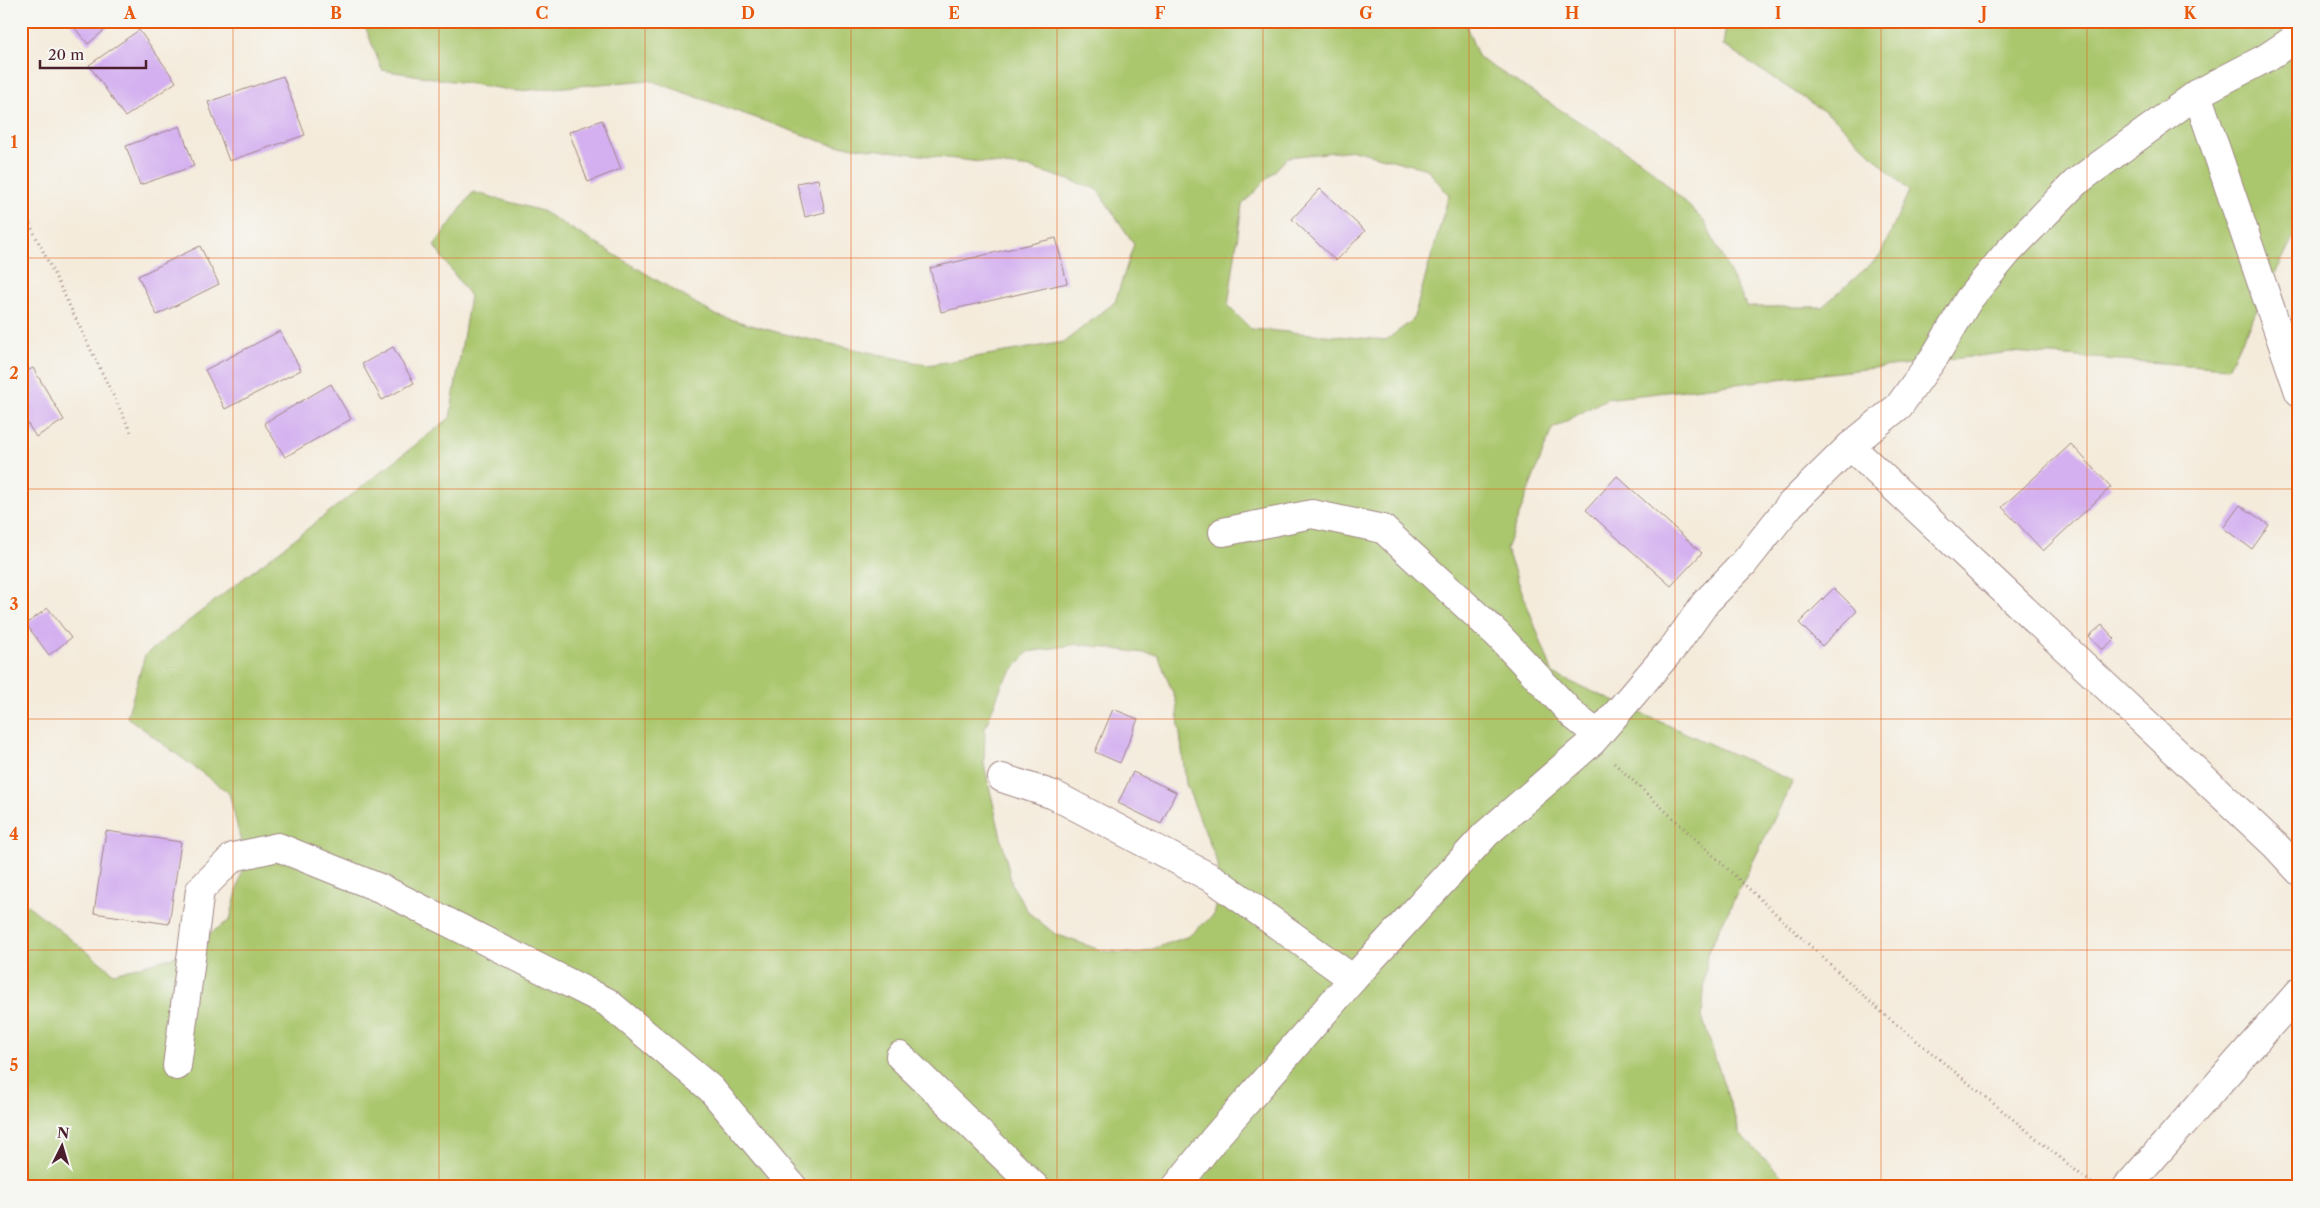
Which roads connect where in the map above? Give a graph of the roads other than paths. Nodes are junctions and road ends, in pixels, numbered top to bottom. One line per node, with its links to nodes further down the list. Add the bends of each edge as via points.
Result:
1 (2299, 36): 2 (street, via 2266,58)
2 (2197, 94): 3 (street); 4 (street, via 2075,183 2007,253 1969,299 1935,356 1899,406)
3 (2299, 392)
4 (1850, 446): 6 (street, via 1790,506 1744,563 1706,602 1676,644); 8 (street, via 2275,845)
5 (1223, 532): 6 (street, via 1312,514 1383,528 1497,634)
6 (1595, 739): 9 (street, via 1486,834)
7 (1002, 778): 9 (street, via 1054,795 1215,880)
8 (2299, 872)
9 (1353, 978): 15 (street)
10 (2299, 992): 16 (street)
11 (900, 1056): 14 (street)
12 (177, 1066): 13 (street, via 200,890 233,858 278,847 382,889 608,1002 711,1090)
13 (793, 1187)
14 (1035, 1187)
15 (1176, 1187)
16 (2127, 1187)

